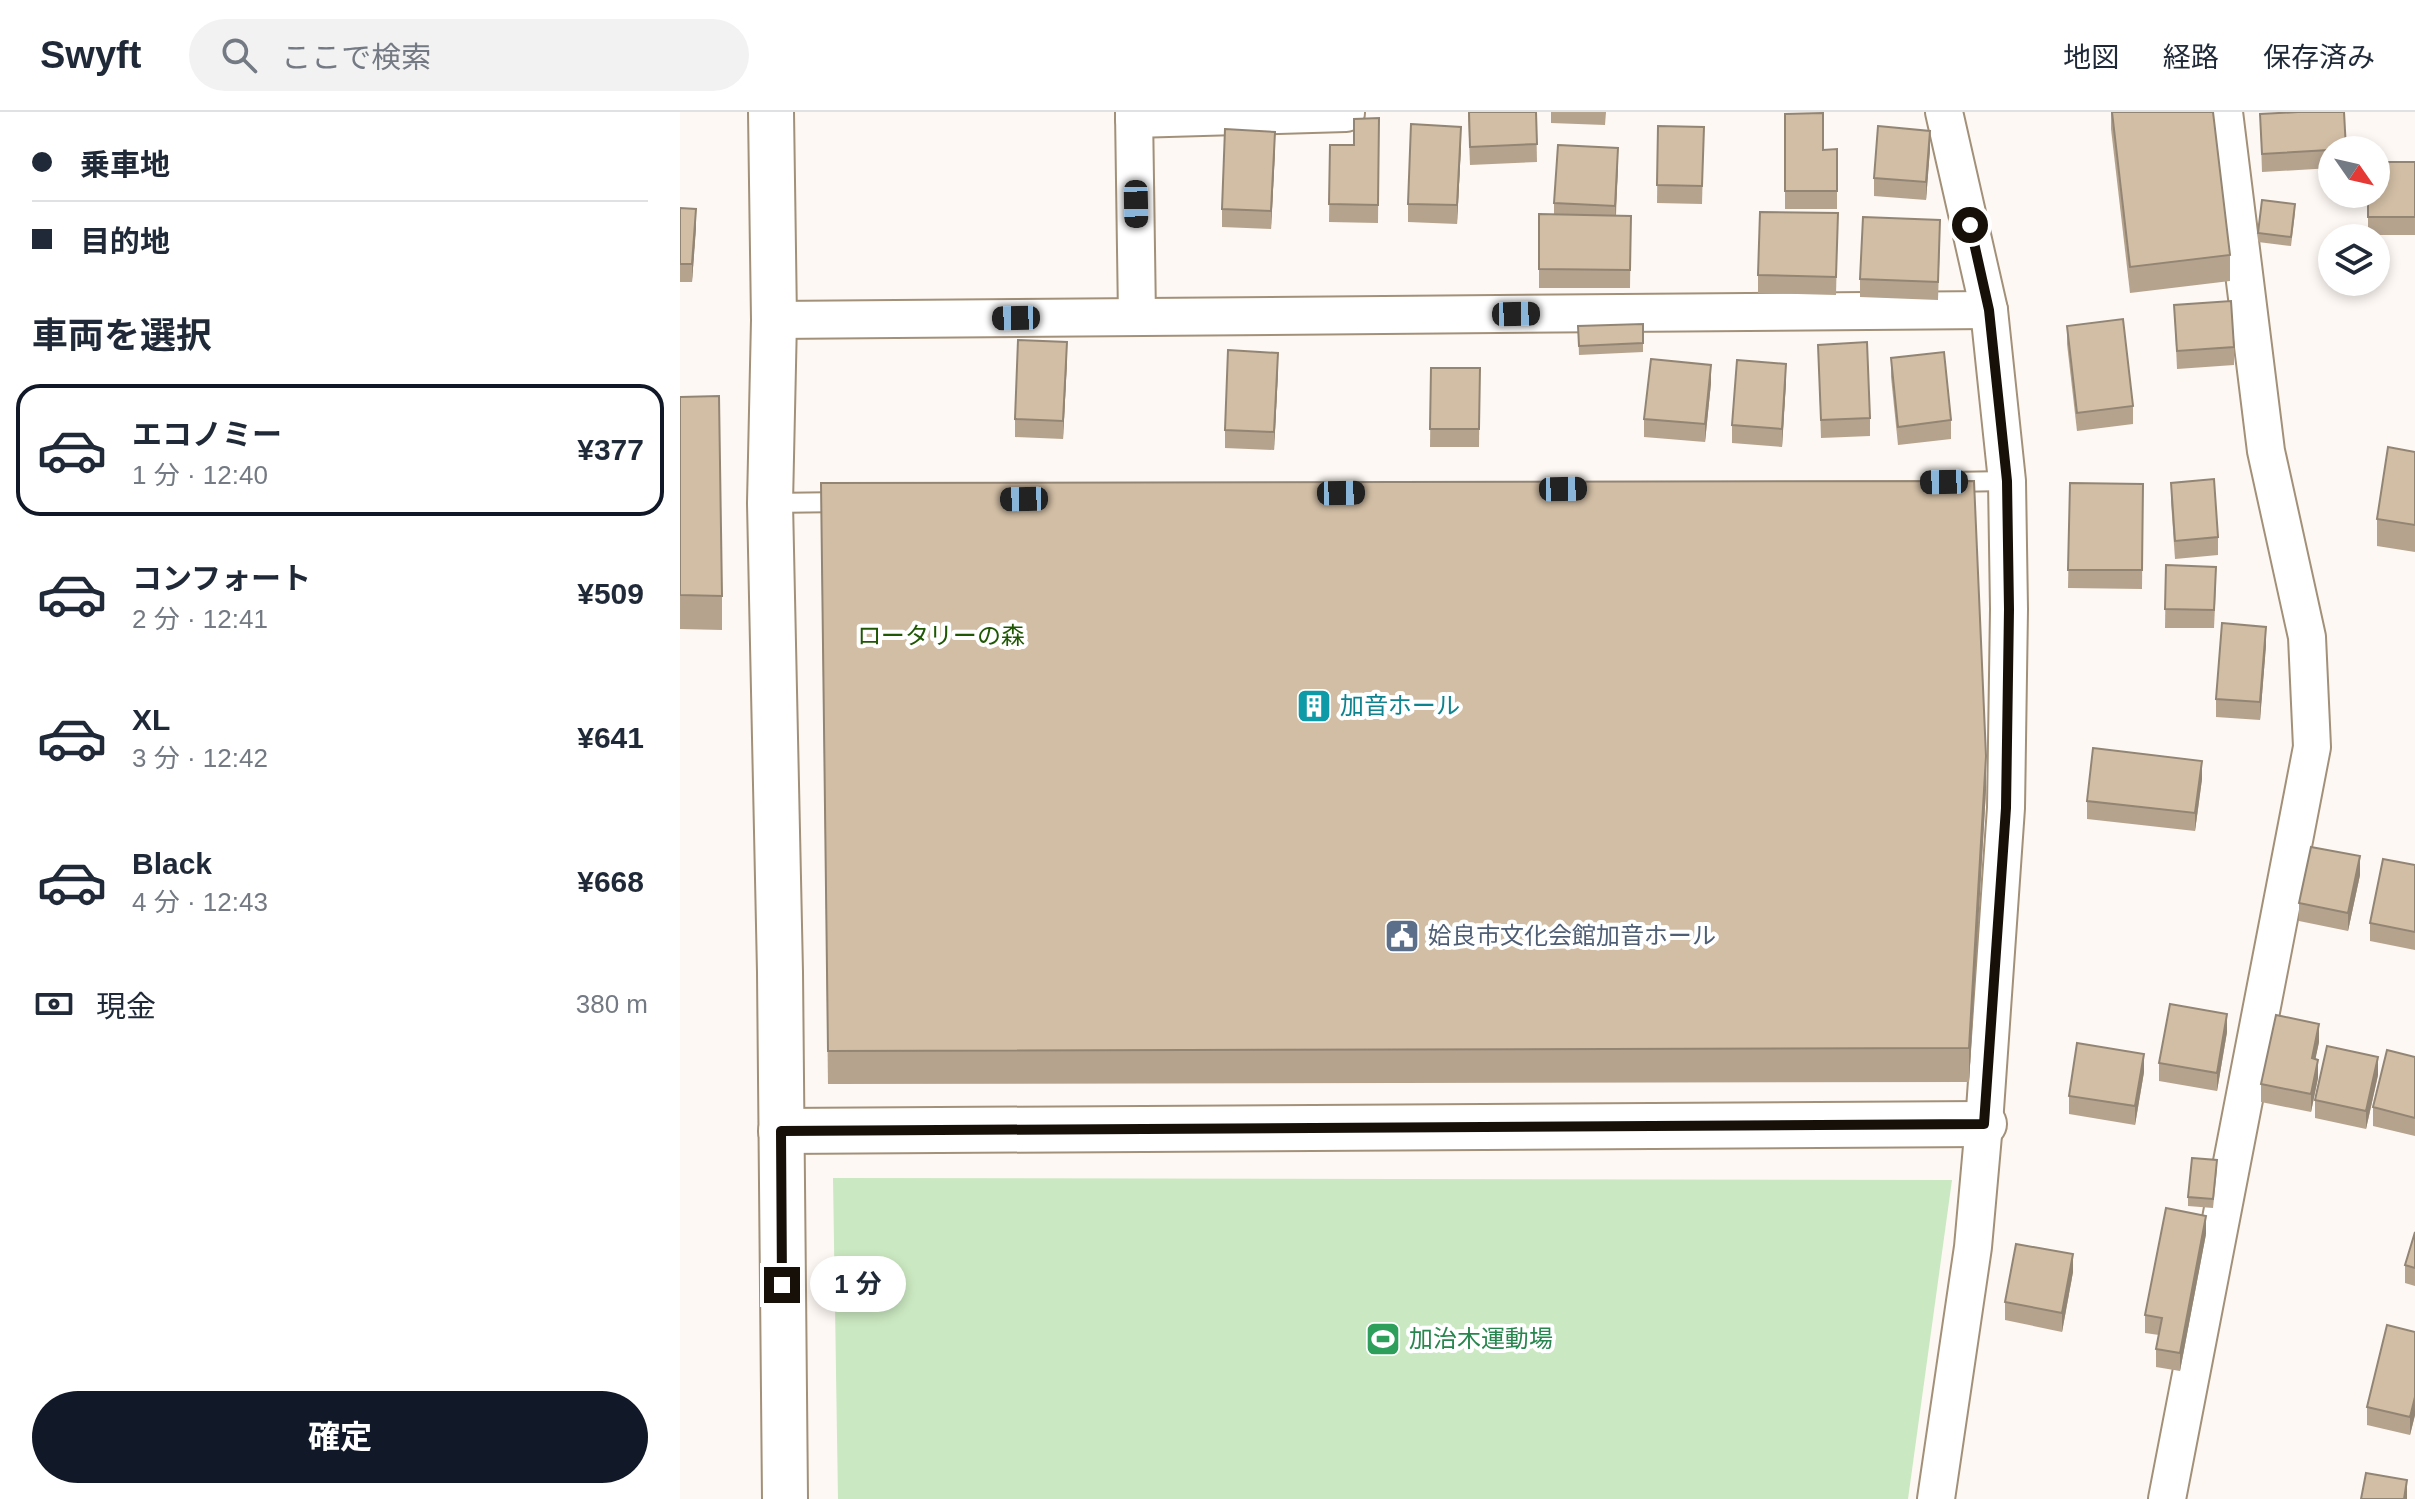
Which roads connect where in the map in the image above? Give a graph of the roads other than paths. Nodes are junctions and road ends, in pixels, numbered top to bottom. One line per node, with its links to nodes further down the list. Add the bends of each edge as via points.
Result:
1 (771, 112): 8 (street)
2 (1944, 112): 6 (street)
3 (2224, 112): 17 (street, via 2266,451 2307,637 2312,747)
4 (1346, 113): 5 (street)
5 (1134, 116): 7 (street)
6 (1989, 310): 7 (street); 9 (street)
7 (1137, 317): 8 (street)
8 (774, 320): 12 (street)
9 (2007, 481): 10 (lane); 13 (street, via 2006,808)
10 (1928, 483)
11 (865, 502): 12 (lane)
12 (770, 503): 14 (street)
13 (1984, 1124): 14 (street); 16 (street, via 1973,1247)
14 (781, 1131): 15 (street)
15 (785, 1499)
16 (1936, 1499)
17 (2167, 1499)

